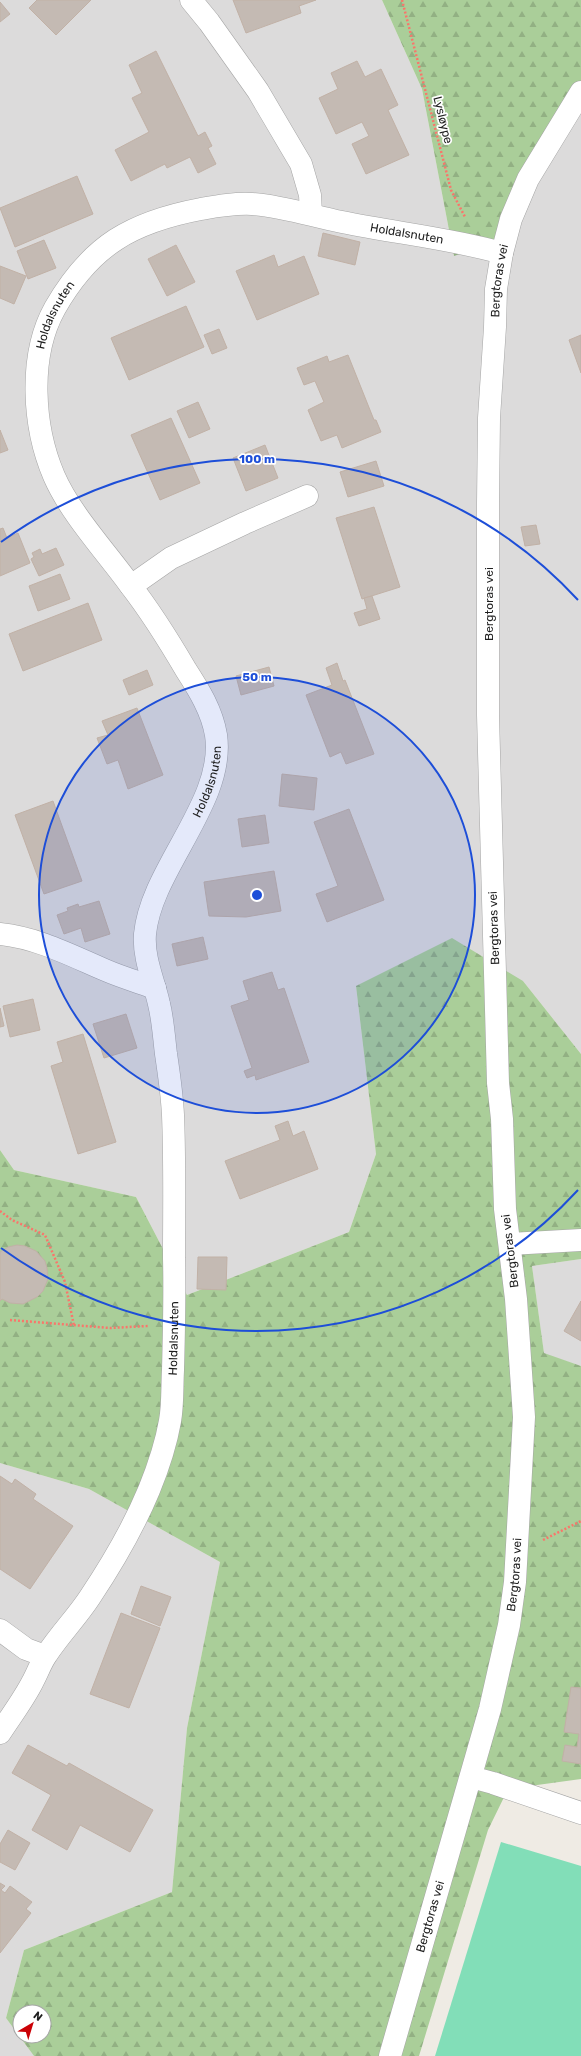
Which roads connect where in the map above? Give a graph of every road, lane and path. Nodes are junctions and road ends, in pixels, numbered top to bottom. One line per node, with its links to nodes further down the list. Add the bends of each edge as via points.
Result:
1 (191, 0): 4 (street, via 258,91 301,164 310,195)
2 (402, 0): 5 (path, Lysløype, via 451,190 465,217)
3 (581, 92): 6 (street, Bergtoras vei, via 528,179 511,220)
4 (311, 214): 5 (street, Holdalsnuten); 8 (street, Holdalsnuten, via 254,204 227,204 168,215 146,223 124,233 90,262 58,303 50,318 38,356 37,405 47,457 56,480 69,501 96,542)
5 (468, 244): 6 (street, Holdalsnuten)
6 (502, 253): 13 (street, Bergtoras vei, via 496,289 496,326 489,418 488,715 498,1083 505,1209)
7 (307, 496): 8 (street, via 171,558)
8 (131, 586): 10 (street, Holdalsnuten, via 199,691 210,711 216,735 217,755 214,774 190,831 167,872 149,915 145,937 147,960)
9 (0, 934): 10 (street, via 20,936 44,943 107,971)
10 (155, 988): 15 (street, Holdalsnuten, via 160,1006 173,1115 176,1202)
11 (0, 1211): 16 (path, via 12,1220 45,1235 64,1282)
12 (581, 1240): 13 (street)
13 (510, 1244): 22 (street, Bergtoras vei, via 524,1417 515,1582 502,1663)
14 (10, 1320): 16 (path)
15 (175, 1324): 16 (path, via 110,1328); 20 (street, Holdalsnuten, via 171,1418 148,1492 91,1596)
16 (74, 1326)
17 (581, 1521): 18 (path)
18 (543, 1540)
19 (0, 1630): 20 (street, via 26,1649)
20 (45, 1656): 21 (street, Holdalsnuten, via 32,1685)
21 (0, 1733)
22 (471, 1777): 23 (street, via 493,1782); 24 (street, Bergtoras vei)
23 (581, 1814)
24 (390, 2056)

